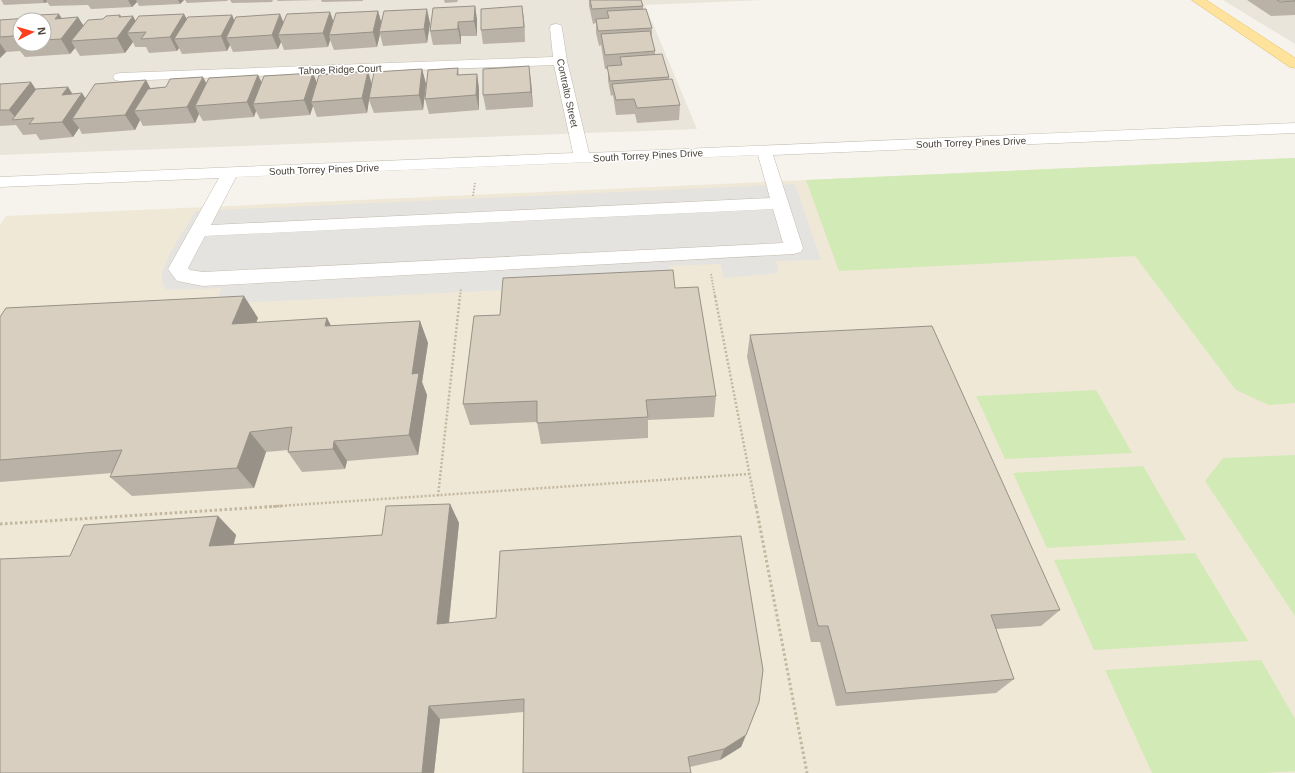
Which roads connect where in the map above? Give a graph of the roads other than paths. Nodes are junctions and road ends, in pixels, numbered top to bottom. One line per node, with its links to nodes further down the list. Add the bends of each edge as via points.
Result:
1 (1198, 0): 4 (main road)
2 (556, 28): 3 (street, Contralto Street)
3 (560, 61): 5 (street, Tahoe Ridge Court); 8 (street, Contralto Street)
4 (1295, 64)
5 (120, 77)
6 (1295, 128): 7 (street, South Torrey Pines Drive)
7 (764, 150): 8 (street, South Torrey Pines Drive); 11 (street)
8 (582, 158): 9 (street, South Torrey Pines Drive)
9 (230, 173): 10 (street, South Torrey Pines Drive); 12 (street)
10 (0, 182)
11 (780, 203): 12 (street); 12 (street, via 794,248 203,279 184,276 178,268)
12 (199, 231)

